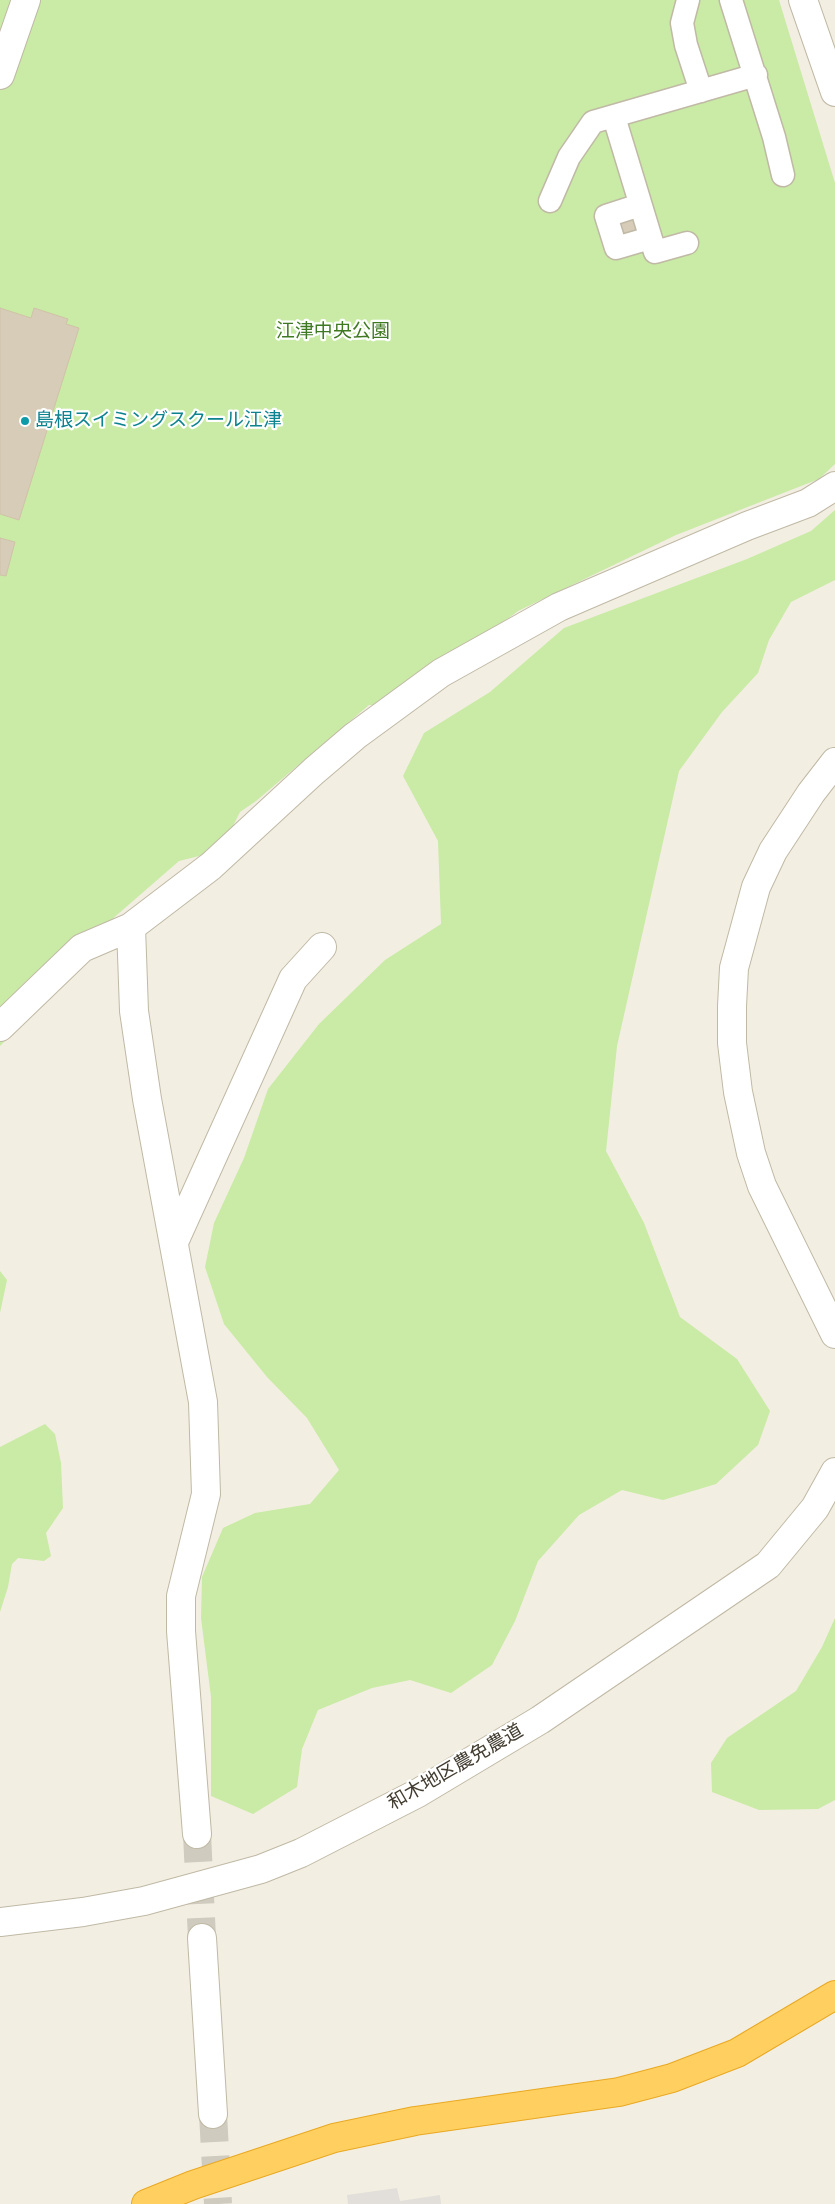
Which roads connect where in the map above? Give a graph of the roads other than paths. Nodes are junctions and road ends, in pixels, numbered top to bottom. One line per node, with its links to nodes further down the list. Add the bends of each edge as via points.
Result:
1 (26, 0): 5 (street)
2 (688, 0): 7 (street, via 682,23)
3 (731, 0): 6 (street)
4 (804, 0): 8 (street)
5 (0, 75)
6 (756, 75): 7 (street); 10 (street)
7 (702, 91): 9 (street)
8 (835, 92)
9 (614, 117): 11 (street, via 593,122 569,157); 12 (street)
10 (783, 175)
11 (550, 201)
12 (640, 205): 13 (street); 13 (street, via 606,216 616,248)
13 (650, 238): 14 (street, via 654,252)
14 (687, 244)
15 (835, 486): 17 (street, via 808,503 559,607 441,672 355,736 211,866)
16 (835, 762): 21 (street, via 811,792 773,851 756,887 734,968 732,1006 732,1043 738,1092 762,1186)
17 (130, 927): 19 (street, via 82,948); 20 (street, via 134,1011)
18 (322, 947): 20 (street, via 293,980)
19 (0, 1027)
20 (174, 1242): 23 (street, via 203,1402 206,1456 206,1494 180,1596)
21 (835, 1334)
22 (835, 1472): 24 (street, 和木地区農免農道, via 815,1508 768,1565 540,1720 418,1793 301,1853 261,1869 144,1901)
23 (197, 1834)
24 (0, 1922)
25 (202, 1938): 27 (street)
26 (835, 1995): 28 (highway, via 737,2053 672,2078 619,2092 415,2120 334,2138)
27 (213, 2114)
28 (146, 2204)

